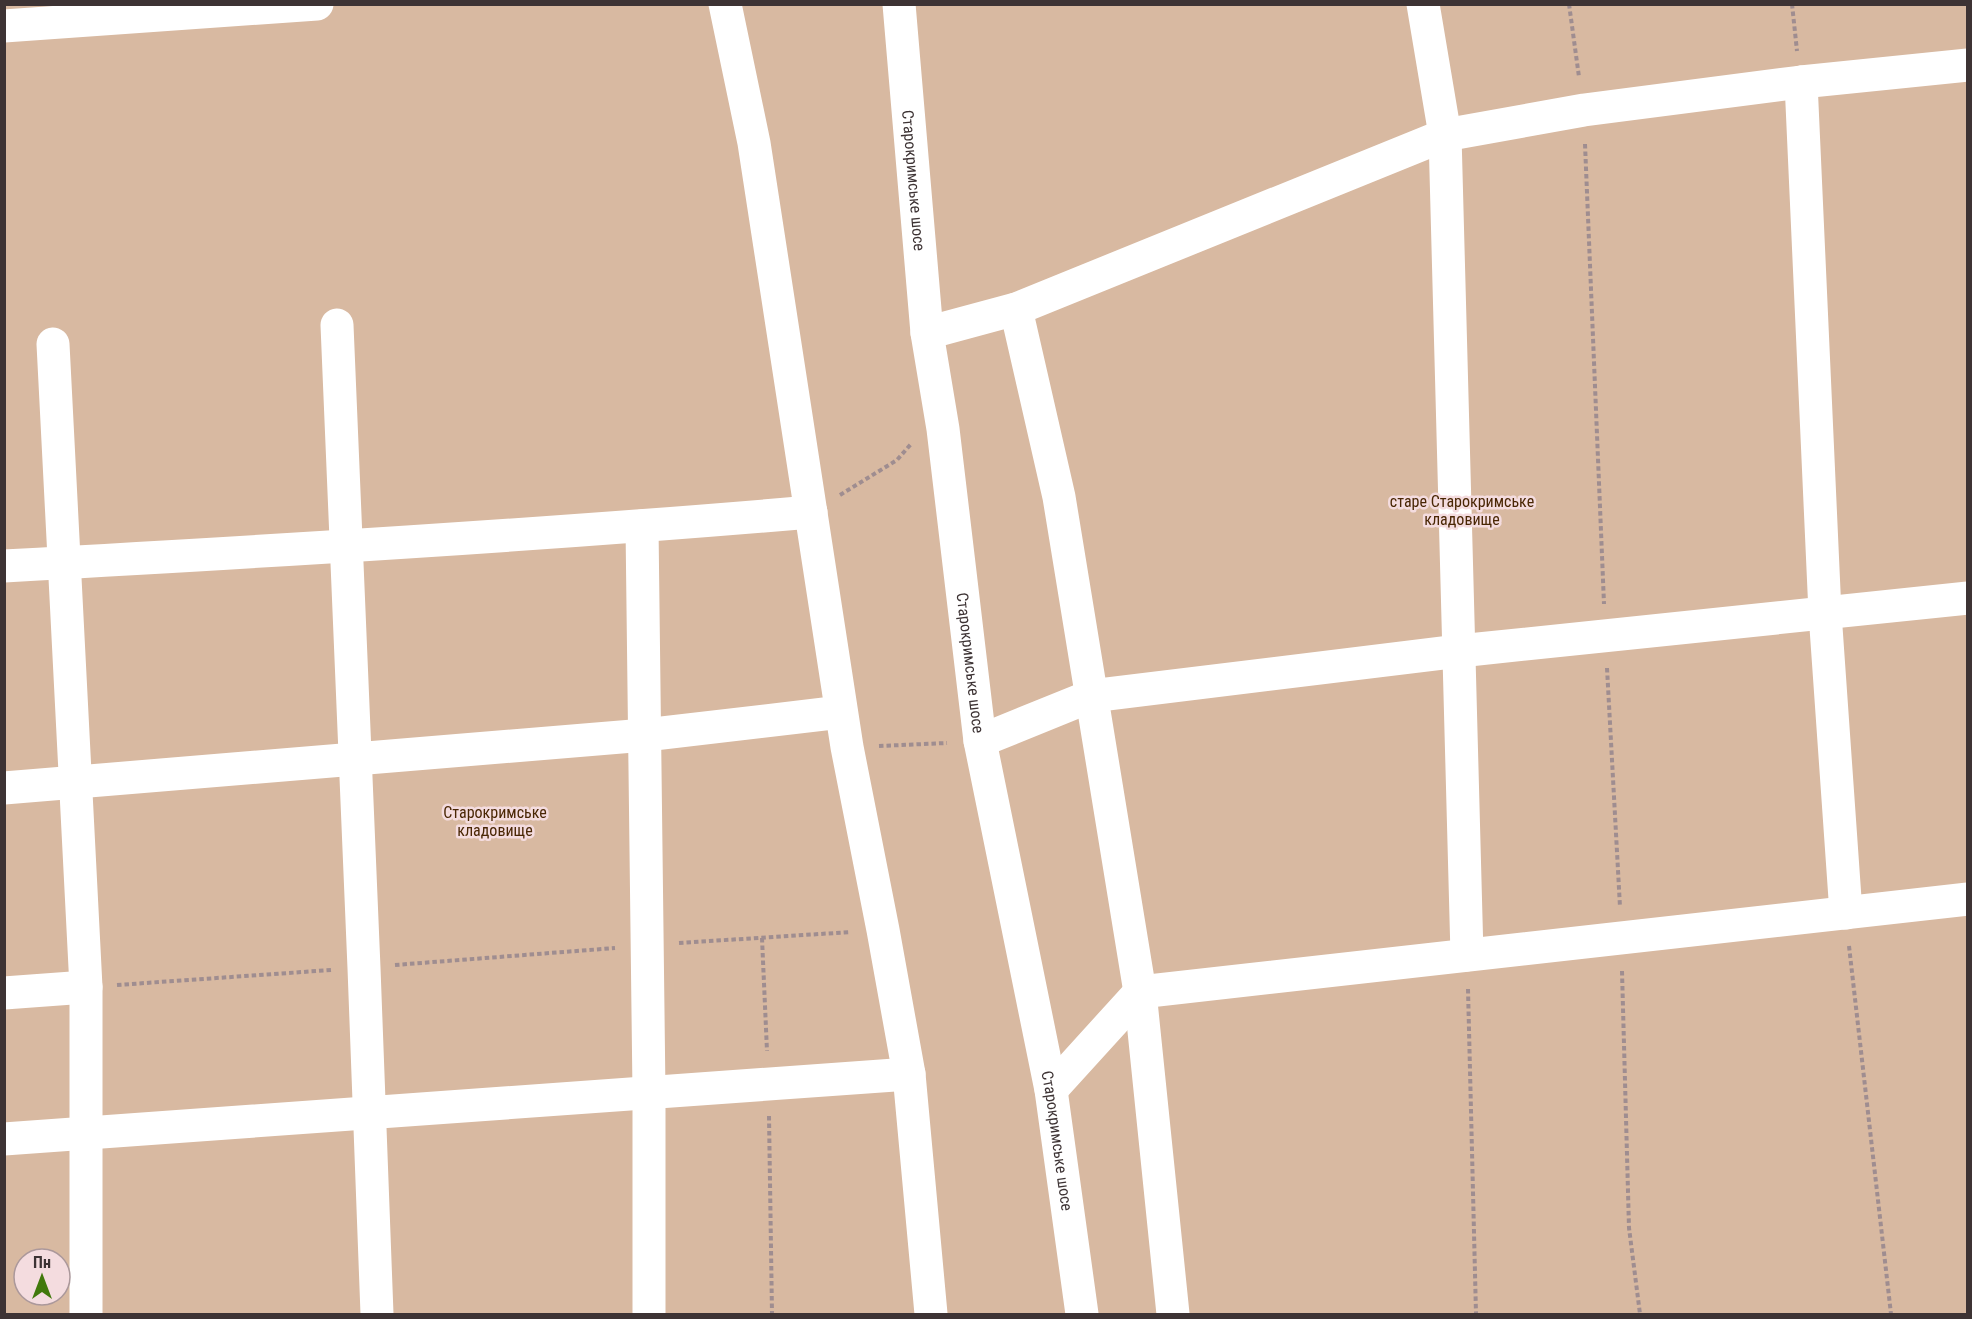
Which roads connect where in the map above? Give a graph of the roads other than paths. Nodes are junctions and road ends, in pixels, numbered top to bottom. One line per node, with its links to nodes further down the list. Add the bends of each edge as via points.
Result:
1 (317, 4): 5 (street)
2 (725, 4): 13 (street, via 754,143)
3 (899, 4): 11 (street, Старокримське шосе)
4 (1423, 4): 8 (street)
5 (4, 26)
6 (1968, 65): 7 (street)
7 (1801, 81): 8 (street, via 1584,110); 19 (street)
8 (1444, 135): 9 (street); 20 (street)
9 (1016, 309): 11 (street); 21 (street, via 1059,496)
10 (337, 325): 15 (street)
11 (927, 333): 24 (street, Старокримське шосе, via 943,429)
12 (53, 344): 16 (street)
13 (811, 512): 14 (street); 22 (street)
14 (642, 526): 15 (street); 23 (street)
15 (346, 546): 16 (street); 25 (street)
16 (64, 563): 17 (street); 26 (street)
17 (4, 566)
18 (1968, 598): 19 (street)
19 (1825, 613): 20 (street); 29 (street)
20 (1459, 651): 21 (street); 30 (street)
21 (1091, 696): 24 (street); 32 (street)
22 (841, 712): 23 (street); 34 (street)
23 (645, 735): 25 (street); 36 (street)
24 (980, 741): 35 (street, Старокримське шосе)
25 (356, 759): 26 (street); 37 (street)
26 (75, 782): 27 (street); 31 (street)
27 (4, 788)
28 (1968, 898): 29 (street)
29 (1846, 913): 30 (street)
30 (1467, 955): 32 (street)
31 (86, 987): 33 (street); 38 (street)
32 (1140, 992): 35 (street); 45 (street)
33 (4, 993)
34 (909, 1074): 36 (street); 43 (street)
35 (1051, 1090): 44 (street, Старокримське шосе)
36 (649, 1093): 37 (street); 42 (street)
37 (370, 1113): 38 (street); 41 (street)
38 (86, 1133): 39 (street); 40 (street)
39 (4, 1139)
40 (86, 1314)
41 (377, 1314)
42 (649, 1314)
43 (931, 1314)
44 (1082, 1314)
45 (1173, 1314)

